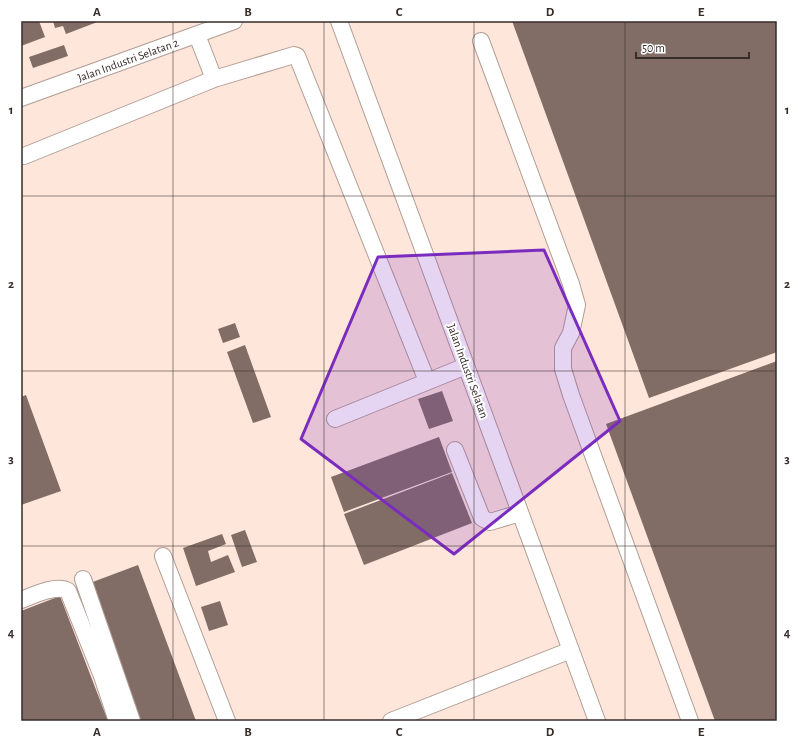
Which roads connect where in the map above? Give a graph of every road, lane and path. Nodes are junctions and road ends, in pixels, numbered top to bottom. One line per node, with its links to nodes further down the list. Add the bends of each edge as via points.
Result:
1 (234, 21): 3 (street, Jalan Industri Selatan 2)
2 (339, 21): 8 (street, Jalan Industri Selatan)
3 (197, 35): 5 (street); 6 (street, Jalan Industri Selatan 2)
4 (481, 41): 22 (street, via 578,305 572,333 563,348 563,369 569,389)
5 (214, 79): 7 (street); 9 (street, via 294,54 299,58)
6 (21, 98)
7 (24, 156)
8 (466, 366): 9 (street); 12 (street, Jalan Industri Selatan)
9 (427, 381): 10 (street)
10 (335, 419)
11 (455, 450): 12 (street, via 482,518 490,522)
12 (520, 513): 16 (street, Jalan Industri Selatan)
13 (163, 556): 19 (street)
14 (82, 580): 18 (street)
15 (21, 600): 17 (street, via 57,589 63,588 68,591)
16 (571, 650): 20 (street); 21 (street, Jalan Industri Selatan)
17 (118, 721)
18 (132, 721)
19 (227, 721)
20 (391, 721)
21 (597, 721)
22 (690, 721)

